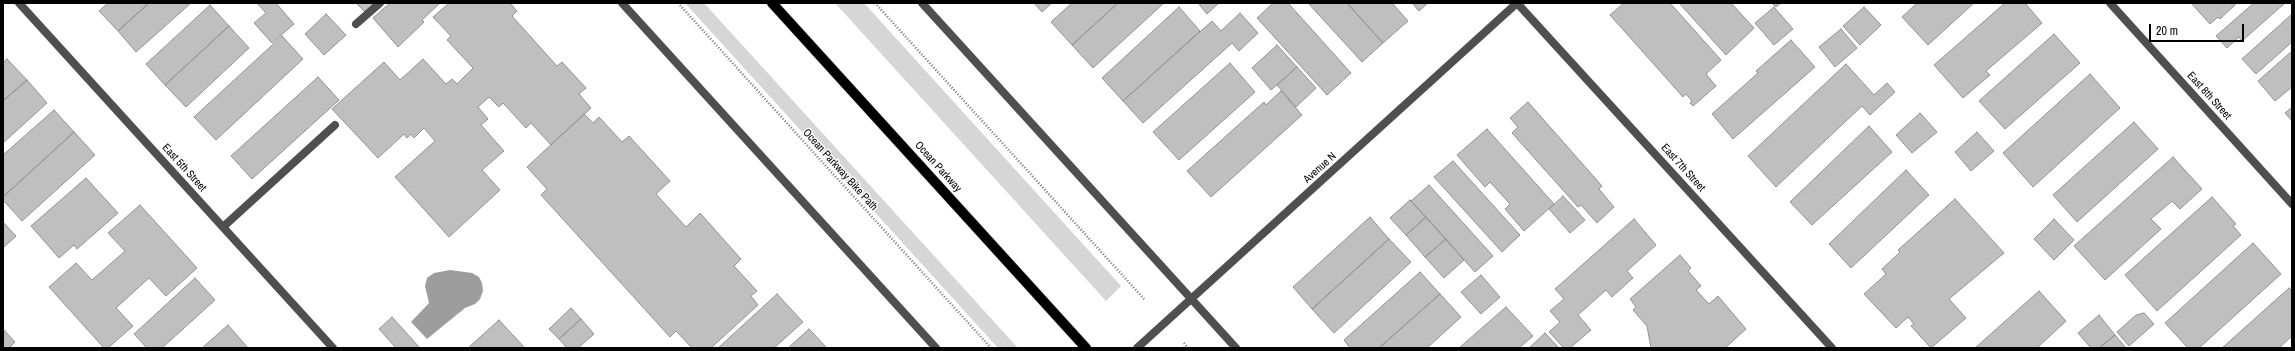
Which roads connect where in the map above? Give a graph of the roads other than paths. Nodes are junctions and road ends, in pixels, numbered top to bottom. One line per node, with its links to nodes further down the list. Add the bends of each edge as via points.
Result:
1 (19, 3): 11 (street, East 5th Street)
2 (380, 3): 8 (street)
3 (622, 3): 14 (street)
4 (772, 3): 15 (main road, Ocean Parkway)
5 (922, 3): 12 (street)
6 (1517, 3): 12 (street, Avenue N); 18 (street, East 7th Street)
7 (2110, 3): 10 (street, East 8th Street)
8 (356, 24)
9 (335, 125): 11 (street)
10 (2292, 204)
11 (223, 227): 13 (street, East 5th Street)
12 (1192, 299): 16 (street, Avenue N); 17 (street)
13 (333, 348)
14 (936, 348)
15 (1086, 348)
16 (1137, 348)
17 (1236, 348)
18 (1832, 348)

